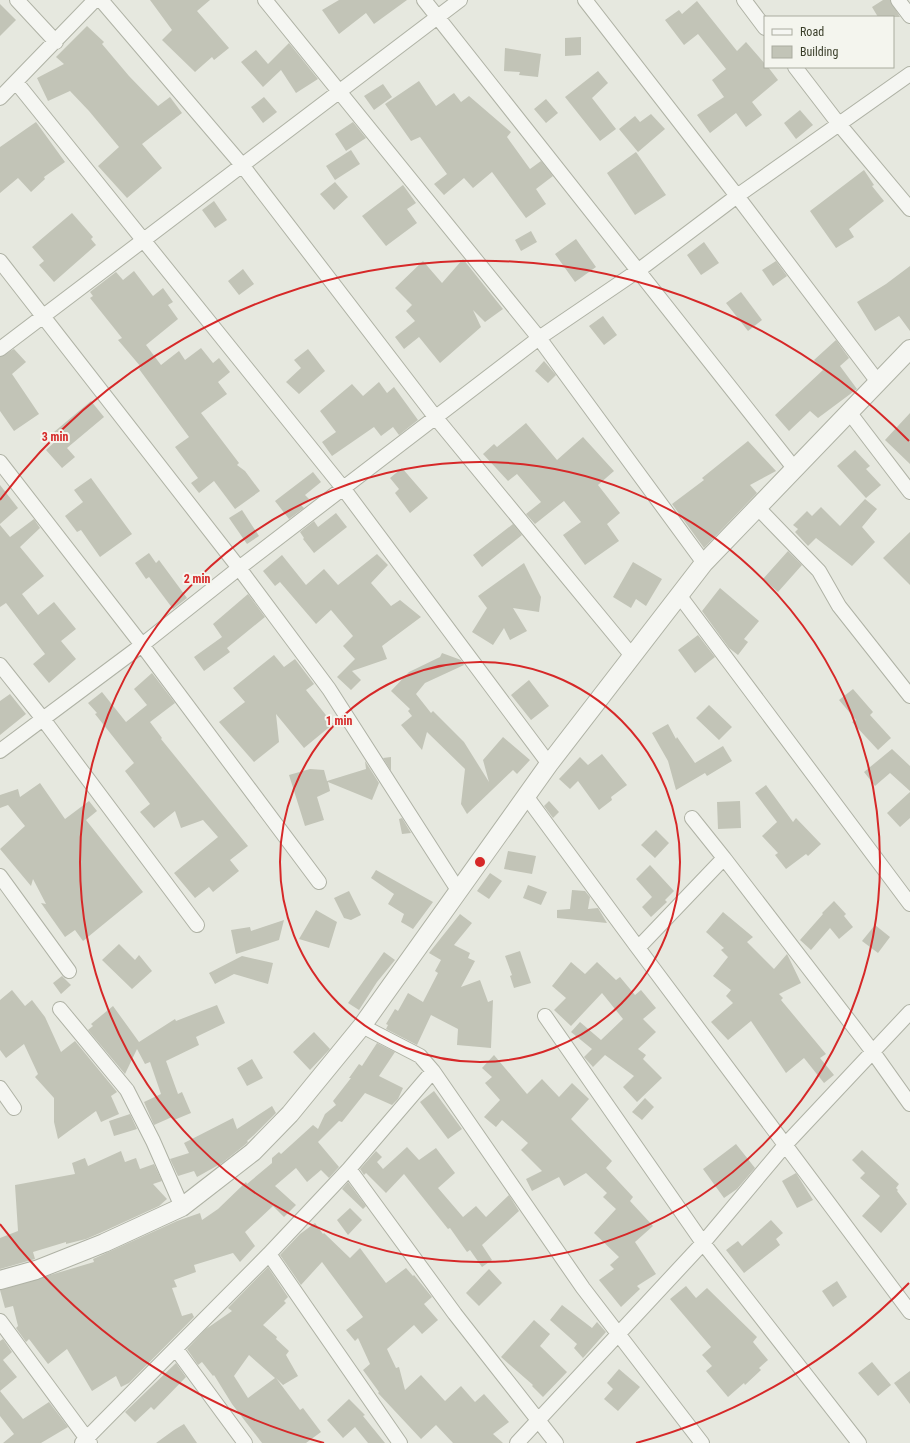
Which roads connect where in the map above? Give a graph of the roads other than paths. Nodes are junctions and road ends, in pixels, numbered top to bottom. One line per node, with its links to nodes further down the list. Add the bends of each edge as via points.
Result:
1 (17, 0): 13 (street)
2 (95, 0): 13 (street)
3 (102, 0): 20 (street)
4 (265, 0): 17 (street)
5 (424, 0): 10 (street)
6 (460, 0): 10 (street)
7 (585, 0): 21 (street)
8 (744, 0): 12 (street)
9 (898, 0): 11 (street)
10 (438, 16): 17 (street); 25 (street)
11 (910, 16)
12 (764, 27)
13 (56, 42): 16 (street)
14 (796, 68): 19 (street)
15 (910, 74): 19 (street)
16 (16, 82): 18 (street); 23 (street)
17 (340, 90): 20 (street); 27 (street)
18 (0, 98)
19 (838, 123): 21 (street); 22 (street)
20 (242, 165): 23 (street); 32 (street)
21 (738, 196): 25 (street); 30 (street)
22 (910, 209)
23 (142, 240): 26 (street); 35 (street)
24 (0, 261): 26 (street)
25 (639, 270): 27 (street); 34 (street)
26 (43, 316): 28 (street); 39 (street)
27 (539, 338): 32 (street); 38 (street)
28 (0, 348)
29 (910, 349): 30 (street)
30 (878, 382): 31 (street)
31 (849, 412): 34 (street); 36 (street)
32 (436, 418): 35 (street); 42 (street)
33 (0, 462): 41 (street)
34 (794, 468): 37 (street)
35 (343, 488): 39 (street); 47 (street)
36 (910, 492)
37 (757, 507): 38 (street); 44 (street, via 819,571 839,606)
38 (704, 563): 40 (street)
39 (239, 568): 41 (street); 53 (street, via 329,689)
40 (679, 595): 42 (street); 54 (street)
41 (142, 645): 45 (street); 52 (street)
42 (633, 656): 47 (street)
43 (0, 665): 45 (street)
44 (910, 696)
45 (43, 719): 46 (street); 55 (street)
46 (0, 752)
47 (549, 764): 48 (street)
48 (526, 796): 53 (street); 56 (street)
49 (692, 818): 50 (street)
50 (724, 858): 56 (street); 62 (street)
51 (0, 876): 57 (street)
52 (319, 882)
53 (458, 890): 61 (street)
54 (910, 904)
55 (197, 925)
56 (638, 948): 67 (street)
57 (69, 971)
58 (60, 1009): 69 (street, via 127,1090 153,1140)
59 (910, 1012): 62 (street)
60 (545, 1016): 70 (street)
61 (362, 1026): 63 (street, via 420,1056); 69 (street, via 290,1114 253,1152)
62 (873, 1052): 65 (street); 67 (street)
63 (433, 1071): 68 (street); 75 (street, via 578,1282)
64 (0, 1088): 66 (street)
65 (910, 1104)
66 (14, 1108)
67 (786, 1144): 70 (street); 73 (street)
68 (349, 1169): 71 (street); 77 (street, via 455,1314)
69 (182, 1207): 72 (street, via 97,1246 36,1270)
70 (703, 1243): 75 (street); 84 (street)
71 (269, 1254): 76 (street); 80 (street)
72 (0, 1280)
73 (910, 1312)
74 (0, 1321): 78 (street)
75 (619, 1334): 77 (street); 83 (street)
76 (176, 1350): 78 (street); 79 (street)
77 (537, 1420): 81 (street); 82 (street)
78 (86, 1441)
79 (245, 1443)
80 (400, 1443)
81 (517, 1443)
82 (556, 1443)
83 (702, 1443)
84 (859, 1443)

